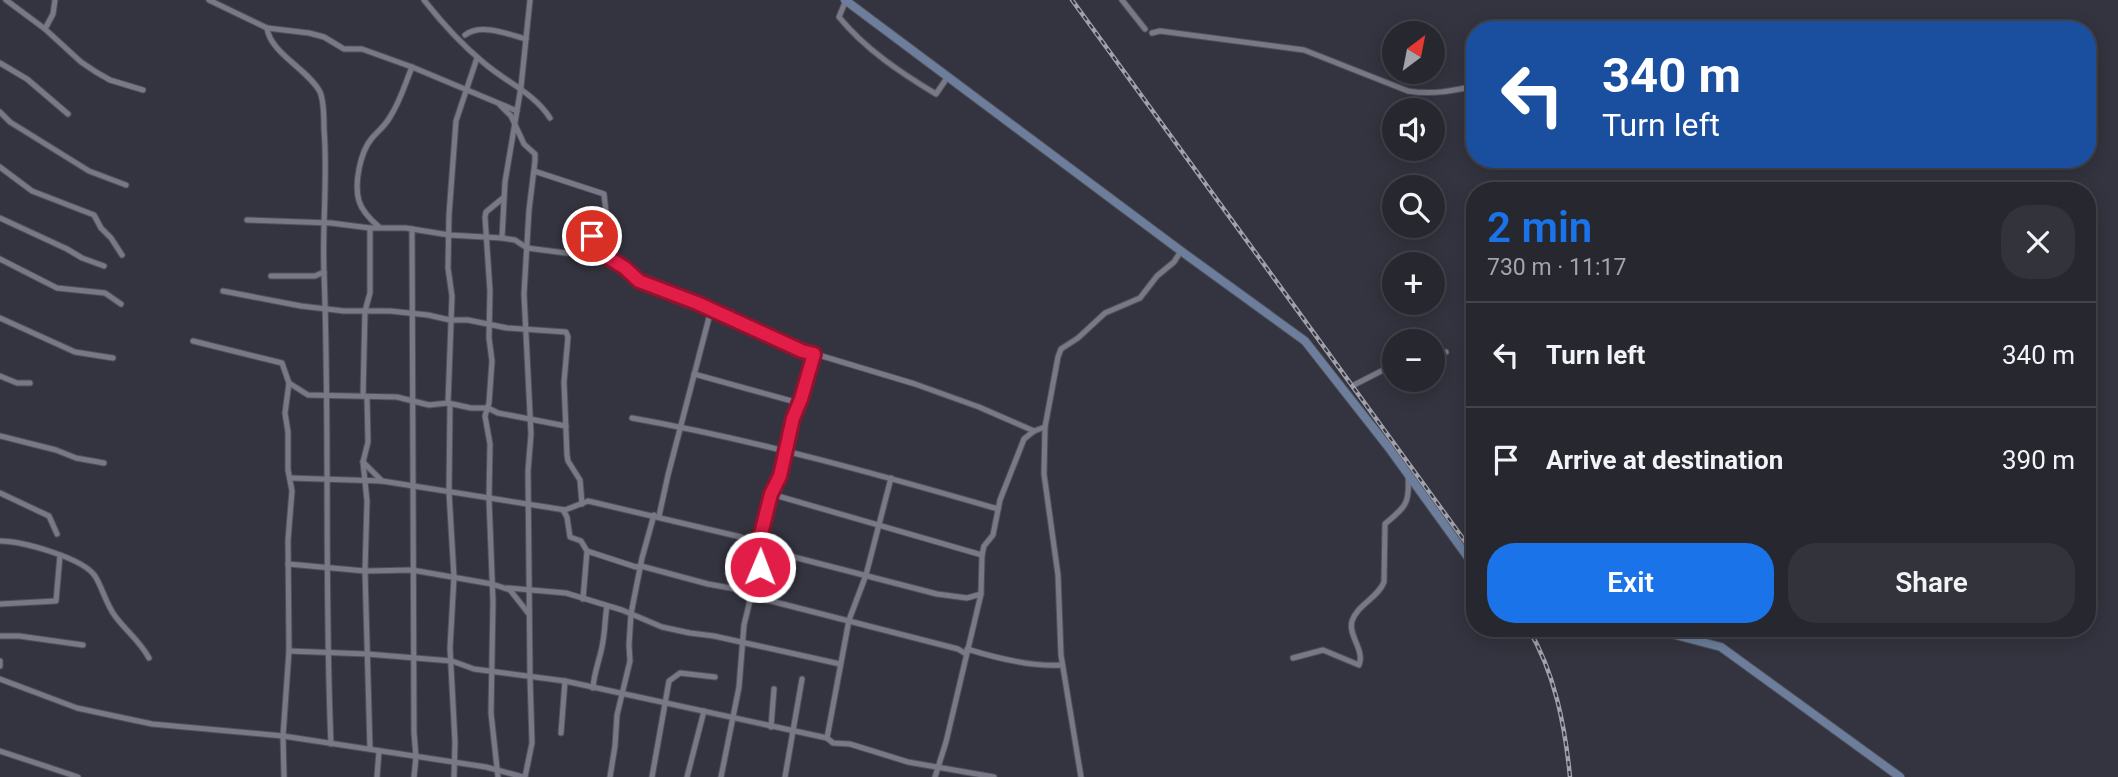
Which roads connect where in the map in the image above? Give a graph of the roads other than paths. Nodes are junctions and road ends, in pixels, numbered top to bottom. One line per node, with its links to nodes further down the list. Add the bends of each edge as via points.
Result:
1 (6, 0): 9 (street)
2 (55, 0): 9 (street)
3 (209, 0): 8 (street)
4 (424, 0): 14 (street)
5 (530, 0): 13 (street)
6 (846, 0): 17 (street); 17 (street, via 839,17 899,71 936,94)
7 (1122, 0): 10 (street)
8 (267, 28): 16 (street, via 310,33); 34 (street, via 275,47 320,92)
9 (45, 29): 20 (street, via 96,72)
10 (1145, 29)
11 (1152, 33): 19 (street, via 1304,50 1408,91 1426,94)
12 (466, 35): 13 (street, via 482,29)
13 (526, 39): 18 (street)
14 (478, 58): 18 (street); 21 (street)
15 (0, 62): 25 (street)
16 (412, 67): 21 (street); 36 (street, via 397,105 363,152 359,167 360,205)
17 (947, 78): 43 (street)
18 (521, 87): 23 (street); 26 (street)
19 (1466, 87)
20 (143, 90)
21 (466, 90): 22 (street); 38 (street, via 456,121)
22 (500, 105): 23 (street); 27 (street)
23 (517, 111): 27 (street)
24 (0, 112): 30 (street, via 89,171)
25 (68, 114)
26 (550, 118)
27 (515, 124): 29 (street, via 524,144 535,154); 31 (street)
28 (0, 167): 44 (street, via 32,191 94,215)
29 (534, 171): 41 (street); 42 (street, via 604,194 606,212 590,227)
30 (126, 185)
31 (503, 198): 39 (street, via 486,212); 40 (street)
32 (0, 218): 46 (street)
33 (247, 220): 34 (street)
34 (325, 223): 35 (street); 47 (street)
35 (370, 228): 36 (street); 53 (street, via 370,293)
36 (381, 228): 37 (street)
37 (412, 229): 38 (street); 54 (street)
38 (449, 235): 39 (street); 56 (street)
39 (485, 237): 40 (street); 57 (street)
40 (502, 238): 41 (street)
41 (527, 248): 42 (street, via 565,253); 58 (street)
42 (596, 250): 52 (street, via 639,281)
43 (1181, 251): 78 (street, via 1140,298 1105,313 1061,349); 84 (street, via 1305,341)
44 (122, 255)
45 (0, 258): 50 (street, via 57,288 105,293)
46 (104, 266)
47 (324, 272): 48 (street); 51 (street)
48 (271, 276)
49 (223, 291): 51 (street)
50 (121, 303)
51 (326, 308): 53 (street); 68 (street)
52 (711, 310): 60 (street); 63 (street)
53 (365, 312): 54 (street); 69 (street)
54 (413, 314): 56 (street); 70 (street)
55 (0, 318): 61 (street, via 75,352)
56 (450, 320): 57 (street); 72 (street)
57 (491, 326): 58 (street); 73 (street)
58 (527, 329): 74 (street); 76 (street, via 568,334)
59 (193, 341): 66 (street, via 282,363)
60 (814, 354): 71 (street); 79 (street, via 936,391)
61 (113, 358)
62 (1382, 371): 67 (street)
63 (694, 374): 71 (street); 77 (street)
64 (0, 376): 65 (street)
65 (30, 383)
66 (289, 383): 68 (street, via 308,394); 85 (street, via 285,413)
67 (1354, 385)
68 (327, 394): 69 (street); 87 (street)
69 (365, 396): 70 (street); 82 (street, via 368,442)
70 (413, 402): 72 (street); 90 (street)
71 (799, 403): 81 (street)
72 (449, 404): 73 (street); 91 (street)
73 (488, 408): 74 (street); 94 (street)
74 (529, 417): 76 (street); 96 (street)
75 (632, 418): 77 (street)
76 (566, 426): 95 (street, via 568,461 580,480)
77 (681, 427): 81 (street); 99 (street)
78 (1045, 427): 79 (street); 139 (street, via 1044,474 1058,575)
79 (1034, 430): 97 (street, via 1024,439)
80 (0, 436): 83 (street)
81 (785, 452): 86 (street); 93 (street)
82 (363, 462): 88 (street); 89 (street)
83 (104, 463)
84 (1408, 475): 107 (street); 136 (street, via 1404,508 1385,524 1381,590 1354,616 1351,626 1359,664 1323,650)
85 (290, 478): 87 (street); 108 (street)
86 (891, 478): 97 (street); 100 (street)
87 (328, 479): 88 (street); 110 (street)
88 (365, 480): 89 (street); 111 (street)
89 (382, 481): 90 (street)
90 (414, 486): 91 (street); 112 (street)
91 (449, 492): 94 (street); 114 (street)
92 (0, 494): 101 (street, via 49,516)
93 (771, 494): 100 (street); 103 (street)
94 (489, 499): 96 (street); 115 (street)
95 (582, 504): 98 (street); 99 (street, via 588,501)
96 (528, 505): 98 (street); 117 (street)
97 (998, 509): 106 (street, via 993,536)
98 (563, 510): 104 (street, via 570,537 581,541)
99 (657, 516): 103 (street, via 741,537); 109 (street)
100 (878, 525): 106 (street); 113 (street)
101 (57, 534)
102 (0, 541): 105 (street)
103 (758, 546): 113 (street); 118 (street, via 760,567)
104 (587, 551): 109 (street, via 636,568); 120 (street)
105 (60, 555): 121 (street, via 57,601); 135 (street, via 86,565 110,609)
106 (982, 555): 119 (street)
107 (1466, 555)
108 (288, 564): 110 (street); 130 (street)
109 (641, 565): 118 (street); 123 (street)
110 (329, 566): 111 (street); 131 (street)
111 (365, 570): 112 (street); 133 (street)
112 (412, 570): 114 (street); 134 (street)
113 (866, 575): 119 (street, via 954,597); 125 (street)
114 (454, 577): 115 (street); 137 (street)
115 (492, 584): 116 (street); 140 (street)
116 (507, 588): 117 (street); 124 (street)
117 (530, 589): 120 (street); 124 (street)
118 (752, 592): 125 (street, via 767,600); 128 (street)
119 (981, 594): 132 (street)
120 (583, 599): 122 (street)
121 (0, 604)
122 (607, 606): 123 (street); 146 (street)
123 (631, 614): 128 (street, via 662,627); 148 (street, via 631,661)
124 (530, 616): 141 (street)
125 (849, 620): 132 (street); 138 (street)
126 (0, 636): 129 (street)
127 (1683, 637): 181 (street, via 1721,647)
128 (744, 643): 138 (street); 151 (street)
129 (83, 645)
130 (289, 651): 131 (street); 155 (street)
131 (328, 652): 133 (street); 157 (street)
132 (967, 652): 139 (street); 163 (street)
133 (367, 654): 134 (street); 158 (street)
134 (413, 657): 137 (street); 161 (street)
135 (149, 658)
136 (1293, 658)
137 (452, 661): 140 (street); 162 (street)
138 (840, 664): 156 (street)
139 (1062, 666): 180 (street)
140 (492, 672): 141 (street); 165 (street)
141 (530, 676): 145 (street); 172 (street, via 532,743)
142 (715, 677): 149 (street, via 676,674 668,683)
143 (0, 679): 155 (street, via 77,708 152,724)
144 (802, 679): 153 (street)
145 (565, 681): 146 (street); 154 (street)
146 (593, 688): 148 (street)
147 (775, 689): 152 (street)
148 (621, 694): 149 (street); 173 (street)
149 (664, 703): 150 (street); 174 (street)
150 (704, 711): 151 (street); 175 (street)
151 (731, 718): 152 (street); 176 (street)
152 (771, 727): 153 (street)
153 (795, 732): 156 (street); 177 (street)
154 (561, 733)
155 (283, 736): 157 (street); 168 (street)
156 (827, 738): 163 (street)
157 (331, 744): 158 (street)
158 (370, 748): 160 (street)
159 (0, 751): 164 (street)
160 (379, 751): 161 (street); 169 (street)
161 (416, 757): 162 (street); 170 (street)
162 (454, 762): 165 (street); 171 (street)
163 (939, 767): 178 (street); 179 (street)
164 (55, 769): 166 (street); 167 (street)
165 (498, 774): 172 (street)
166 (53, 777)
167 (78, 777)
168 (284, 777)
169 (377, 777)
170 (414, 777)
171 (454, 777)
172 (524, 777)
173 (610, 777)
174 (652, 777)
175 (687, 777)
176 (720, 777)
177 (785, 777)
178 (935, 777)
179 (995, 777)
180 (1081, 777)
181 (1900, 777)

